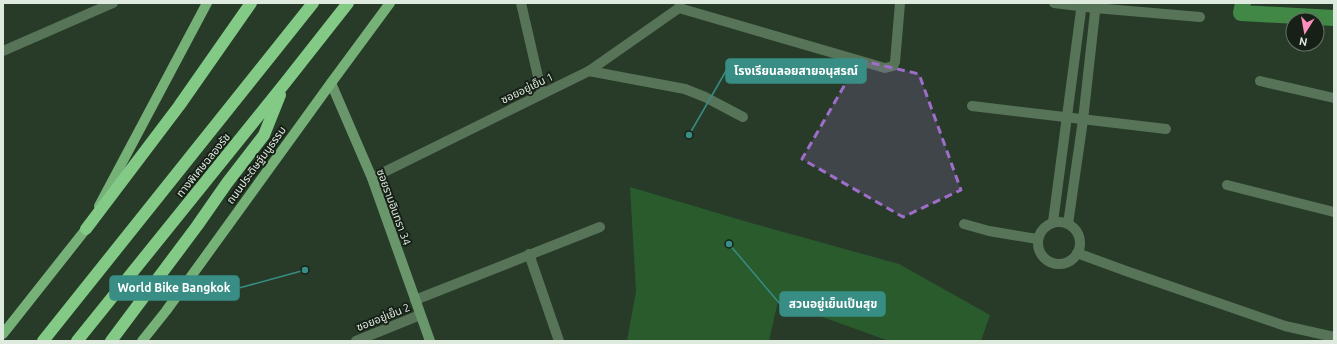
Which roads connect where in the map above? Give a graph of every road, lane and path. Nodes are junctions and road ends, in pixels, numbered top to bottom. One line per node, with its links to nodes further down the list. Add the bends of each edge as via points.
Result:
1 (113, 3): 14 (street)
2 (207, 3): 33 (main road)
3 (251, 3): 33 (highway, via 179,106)
4 (313, 3): 41 (highway, ทางพิเศษฉลองรัช)
5 (348, 3): 17 (highway, ทางพิเศษฉลองรัช)
6 (390, 3): 18 (main road, ถนนประดิษฐ์มนูธรรม)
7 (521, 3): 19 (street)
8 (900, 3): 10 (street, via 895,62 893,66 885,68)
9 (1054, 3): 11 (street)
10 (679, 5): 15 (street, ซอยอยู่เย็น 1)
11 (1082, 5): 12 (street); 23 (street)
12 (1096, 6): 13 (street); 24 (street)
13 (1200, 17)
14 (3, 51)
15 (589, 71): 19 (street, ซอยอยู่เย็น 1); 22 (street, via 685,89)
16 (1260, 81): 20 (street)
17 (286, 83): 42 (highway, ทางพิเศษฉลองรัช); 43 (highway, via 264,135)
18 (331, 83): 26 (street, ซอยรามอินทรา 34); 44 (main road, ถนนประดิษฐ์มนูธรรม)
19 (542, 94): 26 (street, ซอยอยู่เย็น 1)
20 (1334, 98)
21 (972, 106): 23 (street)
22 (743, 117)
23 (1066, 117): 24 (street); 29 (street)
24 (1083, 120): 25 (street); 31 (street)
25 (1166, 129)
26 (372, 178): 37 (street, ซอยรามอินทรา 34)
27 (1227, 185): 28 (street)
28 (1334, 212)
29 (1053, 222): 31 (street); 34 (street, via 1043,228)
30 (964, 224): 34 (street)
31 (1068, 224): 35 (street, via 1079,237)
32 (600, 227): 36 (street)
33 (86, 229): 39 (main road)
34 (1037, 239): 35 (street, via 1038,249 1051,263 1061,264 1070,261)
35 (1077, 253): 40 (street, via 1285,326)
36 (529, 254): 37 (street); 47 (street)
37 (415, 300): 38 (street, ซอยรามอินทรา 34)
38 (420, 314): 45 (street, ซอยอยู่เย็น 2); 46 (street, ซอยรามอินทรา 34)
39 (3, 334)
40 (1334, 337)
41 (43, 341)
42 (77, 341)
43 (111, 341)
44 (142, 341)
45 (356, 341)
46 (430, 341)
47 (559, 341)

